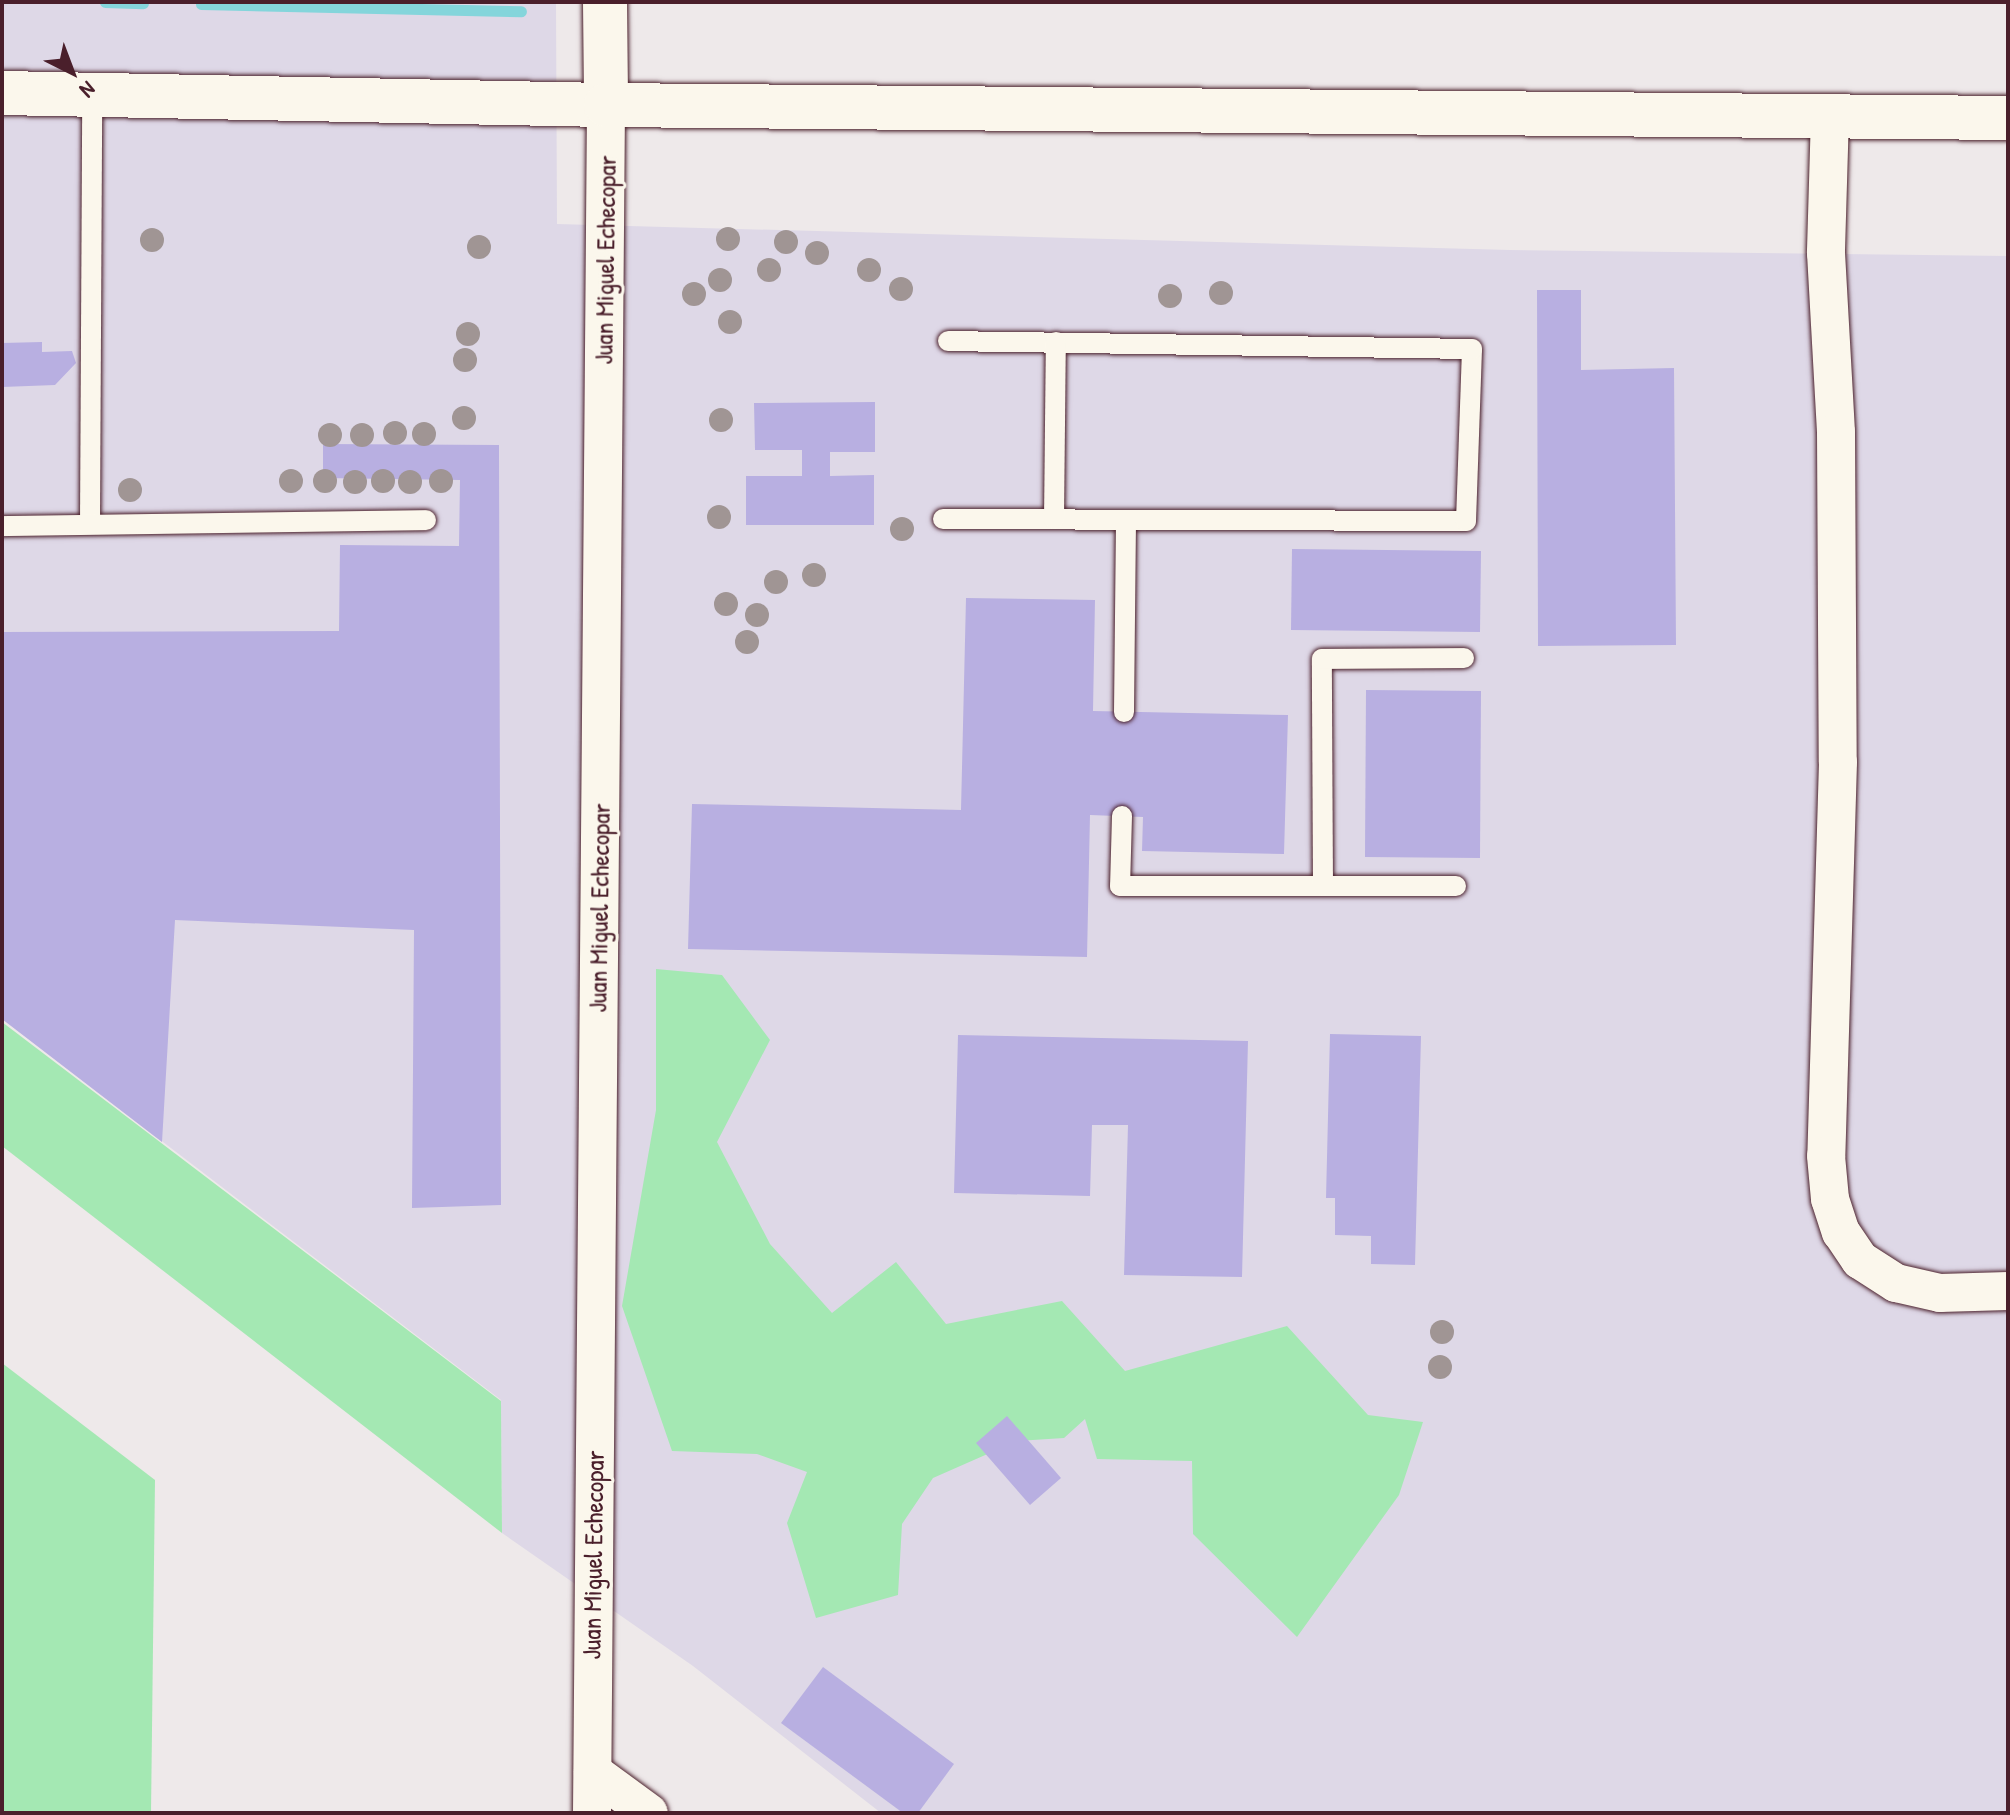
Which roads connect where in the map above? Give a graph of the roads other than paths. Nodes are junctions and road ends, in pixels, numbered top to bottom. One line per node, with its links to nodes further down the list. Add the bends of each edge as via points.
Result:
1 (605, 2): 4 (main road, Juan Miguel Echecopar)
2 (2, 93): 3 (main road)
3 (92, 95): 4 (main road); 13 (lane)
4 (606, 105): 5 (main road); 21 (street, Juan Miguel Echecopar)
5 (1830, 115): 6 (main road); 20 (street, via 1826,253 1836,432 1838,762 1826,1156 1830,1199 1841,1232 1860,1260 1896,1283 1940,1293)
6 (2008, 118)
7 (948, 341): 8 (lane)
8 (1056, 342): 10 (lane); 12 (lane, via 1472,349 1466,521)
9 (943, 519): 10 (lane)
10 (1054, 519): 12 (lane)
11 (426, 520): 13 (lane)
12 (1126, 520): 16 (lane)
13 (90, 524): 14 (lane)
14 (2, 526)
15 (1464, 658): 18 (lane, via 1322,659)
16 (1124, 712)
17 (1122, 816): 18 (lane, via 1120,886)
18 (1323, 886): 19 (lane)
19 (1456, 886)
20 (2008, 1291)
21 (593, 1772): 22 (street, Juan Miguel Echecopar); 23 (street)
22 (592, 1813)
23 (649, 1813)

